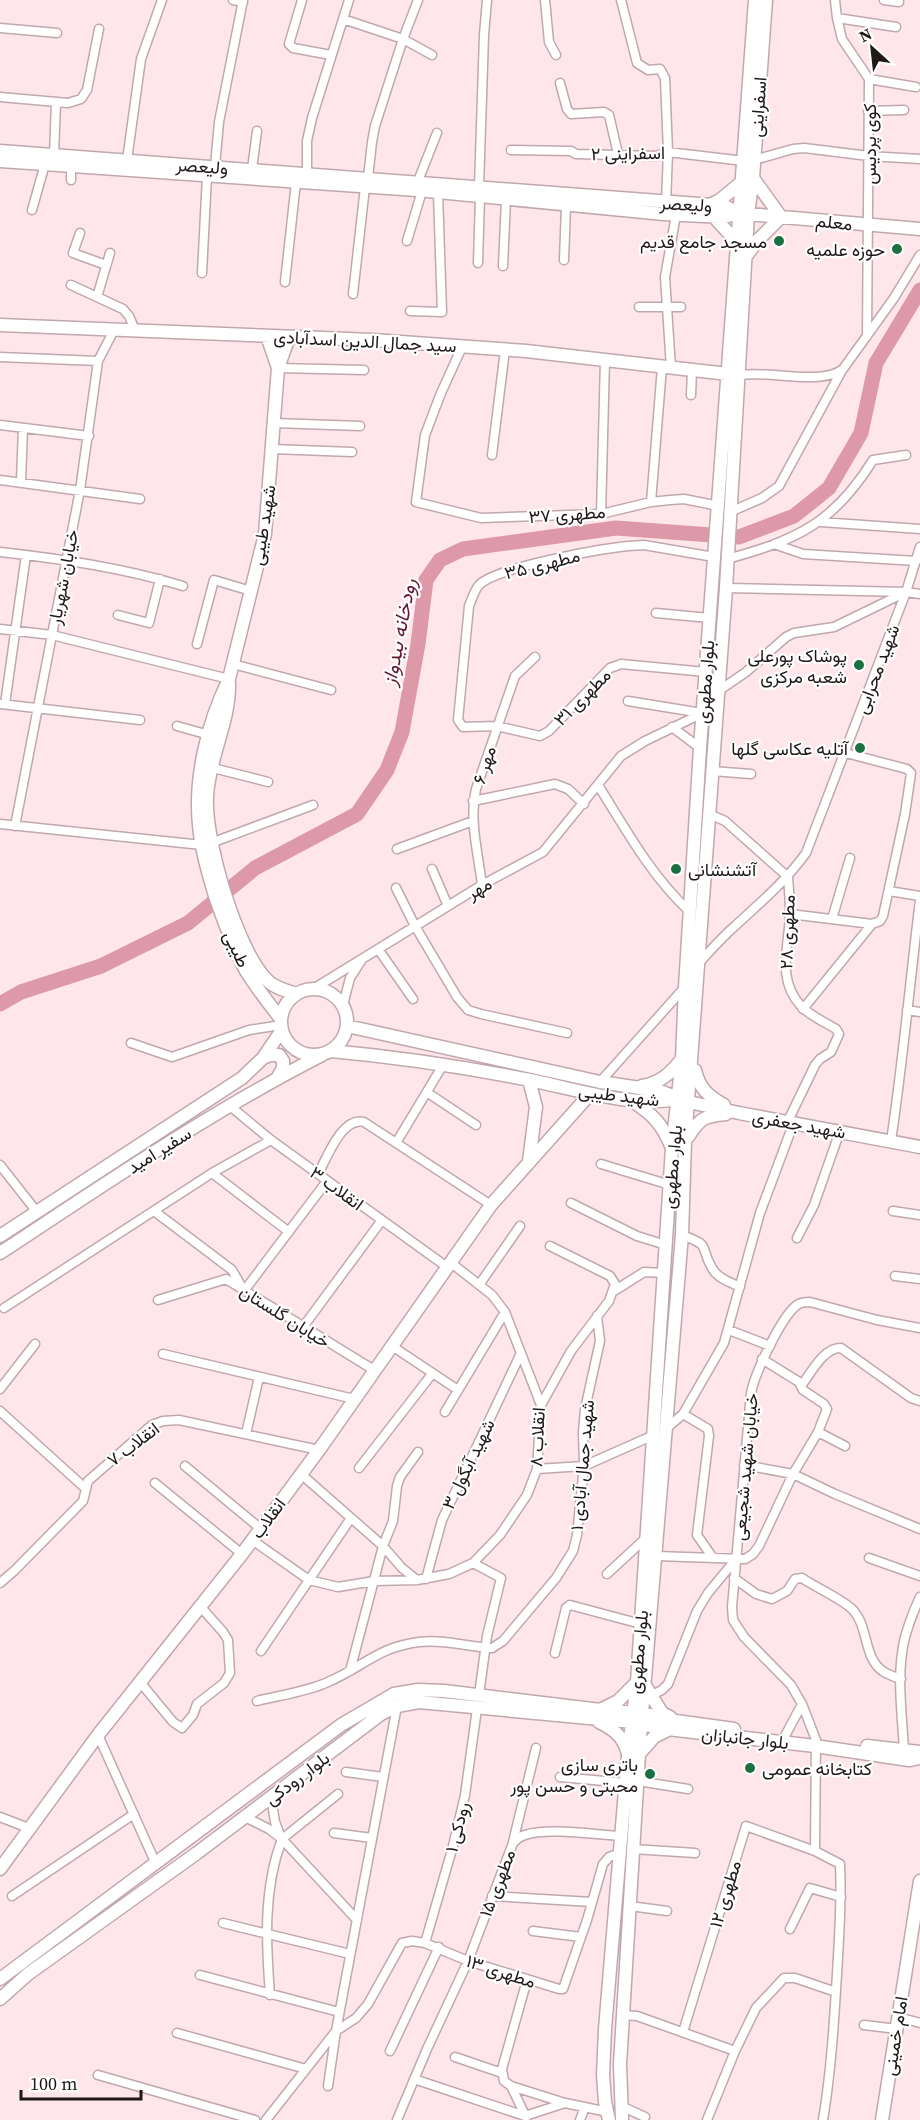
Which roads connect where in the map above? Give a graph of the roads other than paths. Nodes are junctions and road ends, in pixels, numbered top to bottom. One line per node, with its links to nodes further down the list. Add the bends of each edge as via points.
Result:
1 (162, 0): 41 (street, via 141,59)
2 (233, 0): 13 (street)
3 (302, 0): 22 (street, via 289,44)
4 (349, 0): 16 (street)
5 (418, 0): 21 (street)
6 (487, 0): 54 (street)
7 (544, 0): 24 (street, via 549,42)
8 (621, 0): 37 (street, via 637,63 648,70 660,69 665,78)
9 (755, 0): 31 (main road, اسفراینی)
10 (766, 0): 31 (main road, اسفراینی)
11 (835, 0): 15 (street, کوی پردیس)
12 (884, 0): 14 (street)
13 (243, 1): 47 (street)
14 (899, 2)
15 (837, 18): 17 (street); 25 (street, کوی پردیس, via 842,39)
16 (343, 19): 21 (street); 22 (street)
17 (896, 27)
18 (0, 28): 20 (street)
19 (99, 29): 29 (street, via 85,95 75,102)
20 (57, 33)
21 (403, 39): 23 (street); 52 (street, via 375,126)
22 (331, 55): 48 (street, via 307,141)
23 (432, 55)
24 (556, 55)
25 (868, 79): 27 (street); 32 (street, کوی پردیس)
26 (560, 83): 38 (street, via 571,114 604,112 609,116)
27 (916, 87)
28 (0, 97): 29 (street)
29 (56, 102): 44 (street)
30 (904, 110): 32 (street)
31 (753, 111): 42 (main road, اسفراینی)
32 (868, 111): 39 (street, کوی پردیس)
33 (257, 131): 46 (street)
34 (437, 133): 53 (street)
35 (511, 150): 38 (street, اسفراینی ۲)
36 (0, 151): 44 (main road, ولیعصر)
37 (668, 152): 38 (street, اسفراینی ۲, via 657,156); 42 (street, اسفراینی ۲); 59 (street)
38 (618, 154)
39 (868, 156): 40 (street); 42 (street, via 793,148); 63 (street, کوی پردیس)
40 (920, 159)
41 (127, 160): 44 (main road, ولیعصر); 47 (main road, ولیعصر)
42 (749, 160): 50 (main road, اسفراینی)
43 (0, 161): 44 (main road, ولیعصر)
44 (50, 161): 45 (main road, ولیعصر); 58 (street)
45 (71, 166): 47 (main road, ولیعصر); 49 (street)
46 (252, 169): 47 (main road, ولیعصر); 48 (main road, ولیعصر)
47 (211, 171): 51 (main road, ولیعصر); 75 (street)
48 (306, 173): 52 (main road, ولیعصر)
49 (71, 180)
50 (748, 180): 60 (main road, via 720,200); 61 (main road, اسفراینی); 62 (main road)
51 (296, 182): 52 (main road, ولیعصر); 76 (street)
52 (367, 182): 53 (main road, ولیعصر); 78 (street)
53 (419, 188): 54 (main road, ولیعصر); 55 (main road, ولیعصر); 66 (street)
54 (479, 192): 55 (main road, ولیعصر); 56 (main road, ولیعصر); 59 (main road, ولیعصر); 72 (street)
55 (438, 193): 83 (street, via 442,312)
56 (506, 200): 57 (main road, ولیعصر); 74 (street)
57 (566, 206): 59 (main road, ولیعصر); 71 (street)
58 (33, 210)
59 (669, 210): 60 (main road, ولیعصر); 82 (street)
60 (712, 211): 61 (main road, ولیعصر, via 724,217); 67 (main road)
61 (744, 213): 62 (main road, معلم); 67 (main road, بلوار مطهری); 69 (main road, بلوار مطهری)
62 (781, 217): 63 (main road, معلم); 69 (main road)
63 (869, 226): 64 (main road, معلم); 88 (street, کوی پردیس)
64 (920, 229)
65 (80, 233): 73 (street, via 73,253)
66 (407, 241)
67 (737, 242): 100 (main road, بلوار مطهری)
68 (110, 253): 73 (street)
69 (747, 255): 100 (main road, بلوار مطهری)
70 (920, 255): 88 (street)
71 (564, 260)
72 (478, 263)
73 (106, 265): 79 (street)
74 (503, 266)
75 (202, 273)
76 (285, 282)
77 (71, 285): 79 (street)
78 (353, 294)
79 (97, 297): 86 (street, via 123,309)
80 (639, 307): 82 (street)
81 (681, 308): 82 (street)
82 (667, 309): 95 (street)
83 (410, 311)
84 (0, 324): 85 (main road, سید جمال الدین اسدآبادی)
85 (114, 330): 86 (main road, سید جمال الدین اسدآبادی); 94 (street, خیابان شهریار)
86 (135, 330): 87 (main road, سید جمال الدین اسدآبادی)
87 (267, 336): 89 (main road, سید جمال الدین اسدآبادی); 96 (main road, شهید طیبی)
88 (867, 336): 97 (street)
89 (289, 337): 90 (main road, سید جمال الدین اسدآبادی); 96 (main road, شهید طیبی)
90 (462, 346): 91 (main road, سید جمال الدین اسدآبادی); 117 (street, مطهری ۳۷, via 425,435 416,502 482,518)
91 (505, 350): 93 (main road, سید جمال الدین اسدآبادی); 109 (street)
92 (0, 357): 94 (street)
93 (605, 360): 95 (main road, سید جمال الدین اسدآبادی); 117 (street)
94 (98, 361): 106 (street, خیابان شهریار)
95 (666, 367): 99 (main road, سید جمال الدین اسدآبادی); 115 (street)
96 (278, 368): 98 (street); 102 (main road, شهید طیبی)
97 (843, 369): 100 (street, via 821,377); 118 (street, via 779,486)
98 (364, 370)
99 (692, 370): 100 (main road, سید جمال الدین اسدآبادی); 101 (street)
100 (734, 375): 116 (main road, بلوار مطهری); 118 (main road, بلوار مطهری)
101 (691, 395)
102 (274, 423): 104 (street); 107 (main road, شهید طیبی)
103 (0, 425): 105 (street)
104 (360, 426)
105 (23, 428): 106 (street); 112 (street)
106 (89, 436): 113 (street, خیابان شهریار)
107 (272, 449): 108 (street); 133 (main road, شهید طیبی, via 265,534)
108 (352, 452)
109 (492, 455)
110 (906, 455): 119 (street, via 873,460 846,498)
111 (0, 480): 112 (street)
112 (21, 481): 113 (street)
113 (80, 490): 114 (street); 128 (street, خیابان شهریار)
114 (140, 499)
115 (651, 502): 116 (street, مطهری ۳۷, via 684,500); 117 (street, مطهری ۳۷)
116 (719, 506): 118 (main road, بلوار مطهری)
117 (601, 514)
118 (726, 518): 121 (main road, بلوار مطهری)
119 (820, 522): 120 (street); 122 (street)
120 (920, 529)
121 (722, 538): 126 (main road, بلوار مطهری); 127 (main road, بلوار مطهری)
122 (774, 544): 127 (street); 129 (street, via 803,554)
123 (920, 547): 129 (street, شهید محرابی)
124 (0, 552): 125 (street)
125 (26, 555): 128 (street); 140 (street)
126 (714, 555): 138 (main road, بلوار مطهری); 155 (street, مطهری ۳۵, via 644,545 613,548 507,570 480,584 467,616 458,720 467,728)
127 (728, 556): 132 (main road, بلوار مطهری)
128 (67, 560): 130 (street); 141 (street, خیابان شهریار)
129 (916, 561): 134 (street, شهید محرابی)
130 (160, 579): 131 (street); 137 (street, via 149,623)
131 (183, 586)
132 (726, 588): 134 (street); 148 (main road, بلوار مطهری)
133 (251, 591): 142 (street, via 214,580); 144 (main road, شهید طیبی)
134 (906, 592): 135 (street); 148 (street, via 834,627 786,637); 159 (street, شهید محرابی)
135 (920, 594)
136 (656, 613): 138 (street)
137 (118, 615)
138 (709, 618): 145 (main road, بلوار مطهری)
139 (0, 629): 140 (street)
140 (15, 631): 141 (street); 150 (street)
141 (52, 636): 146 (street); 151 (street, خیابان شهریار)
142 (197, 644)
143 (536, 657): 155 (street, مهر ۶, via 515,676)
144 (233, 664): 146 (main road, شهید طیبی); 147 (street)
145 (706, 672): 152 (main road, بلوار مطهری); 155 (street, مطهری ۳۱, via 614,665 544,734)
146 (229, 679): 157 (main road, شهید طیبی); 160 (main road, شهید طیبی, via 230,702)
147 (331, 690)
148 (717, 692): 161 (main road, بلوار مطهری)
149 (628, 701): 152 (street)
150 (2, 704): 151 (street)
151 (39, 707): 153 (street); 171 (street, خیابان شهریار)
152 (703, 713): 156 (street, مهر); 158 (main road, بلوار مطهری)
153 (140, 720)
154 (177, 726): 157 (street)
155 (497, 726): 165 (street, مهر ۶)
156 (672, 727): 158 (street); 164 (street, مهر, via 621,756)
157 (209, 735): 172 (main road, شهید طیبی, via 199,793 199,823)
158 (700, 748): 174 (main road, بلوار مطهری)
159 (846, 753): 178 (street, شهید محرابی, via 806,853); 181 (street, via 911,773)
160 (213, 768): 163 (street); 172 (main road, شهید طیبی, via 207,794)
161 (712, 771): 162 (street); 168 (main road, بلوار مطهری)
162 (751, 774)
163 (268, 782)
164 (598, 785): 166 (street, مهر); 186 (street, via 648,863)
165 (473, 801): 166 (street, via 555,784 568,789); 169 (street, مهر ۶)
166 (584, 804): 179 (street, مهر, via 543,852)
167 (314, 805): 172 (street)
168 (709, 814): 174 (main road, بلوار مطهری); 178 (street, مطهری ۲۸, via 725,821)
169 (473, 821): 173 (street); 179 (street, مهر ۶)
170 (0, 824): 171 (street)
171 (15, 826): 172 (street)
172 (206, 844): 177 (main road, شهید طیبی)
173 (397, 849)
174 (699, 854): 186 (main road, بلوار مطهری); 193 (main road, بلوار مطهری)
175 (850, 858): 188 (street)
176 (432, 869): 184 (street)
177 (213, 871): 185 (main road, طیبی)
178 (788, 877): 187 (street, مطهری ۲۸); 193 (street, شهید محرابی)
179 (482, 885): 184 (street, مهر)
180 (396, 888): 190 (street)
181 (889, 891): 182 (street); 189 (street, via 883,916)
182 (920, 896)
183 (920, 900): 199 (street)
184 (448, 906): 190 (street, مهر)
185 (225, 908): 195 (main road, طیبی, via 260,973 270,983); 201 (main road, طیبی, via 232,945)
186 (689, 911): 194 (main road, بلوار مطهری)
187 (790, 914): 188 (street); 198 (street, مطهری ۲۸, via 786,981)
188 (832, 919): 189 (street)
189 (872, 924): 198 (street)
190 (415, 926): 191 (street, مهر); 203 (street, via 468,1010)
191 (378, 949): 192 (street, مهر); 196 (street)
192 (362, 958): 195 (street, مهر, via 318,987); 197 (street, via 350,978)
193 (699, 963): 209 (main road, بلوار مطهری)
194 (685, 987): 209 (main road, بلوار مطهری); 213 (street)
195 (302, 992): 197 (main road, via 327,991); 201 (main road, via 289,1000)
196 (413, 999)
197 (343, 1005): 202 (main road)
198 (803, 1009): 220 (street, مطهری ۲۸, via 836,1029 839,1037 831,1052 815,1065)
199 (907, 1010): 200 (street); 224 (street)
200 (920, 1012)
201 (281, 1025): 205 (street, via 249,1030 172,1057); 206 (main road, via 292,1047 311,1055); 208 (main road, سفیر امید)
202 (348, 1026): 204 (main road, شهید طیبی); 206 (main road, via 345,1036)
203 (567, 1034)
204 (390, 1036): 207 (main road, via 383,1046); 213 (main road, شهید طیبی)
205 (131, 1043)
206 (327, 1053): 207 (main road, شهید طیبی); 211 (main road, سفیر امید)
207 (389, 1057): 210 (main road, شهید طیبی)
208 (263, 1058): 211 (main road, via 279,1055 284,1061); 240 (main road, سفیر امید, via 242,1078 194,1111)
209 (687, 1060): 215 (main road, via 659,1081); 217 (main road, بلوار مطهری); 219 (main road, via 701,1088)
210 (443, 1065): 212 (main road, شهید طیبی); 214 (street)
211 (278, 1077): 218 (main road, سفیر امید)
212 (529, 1080): 216 (main road, شهید طیبی); 229 (main road, via 536,1107)
213 (600, 1082): 215 (main road, شهید طیبی)
214 (428, 1093): 221 (street); 225 (street)
215 (628, 1093): 216 (main road, شهید طیبی); 217 (main road, شهید طیبی, via 660,1091); 228 (main road, via 664,1128)
216 (590, 1094): 229 (main road, انقلاب)
217 (684, 1101): 219 (main road, شهید جعفری); 226 (main road, بلوار مطهری); 228 (main road, بلوار مطهری)
218 (230, 1106): 223 (street, انقلاب ۳); 250 (main road, سفیر امید)
219 (739, 1113): 220 (main road, شهید جعفری); 226 (main road, via 703,1118)
220 (791, 1122): 222 (main road, شهید جعفری); 256 (street)
221 (476, 1125)
222 (840, 1131): 224 (main road, شهید جعفری); 247 (street, via 814,1205)
223 (271, 1140): 232 (street); 233 (street, انقلاب ۳)
224 (891, 1141): 227 (main road, شهید جعفری)
225 (396, 1143): 233 (street, via 364,1122 353,1121 342,1131); 237 (street)
226 (685, 1146): 228 (main road); 245 (main road, بلوار مطهری)
227 (920, 1147)
228 (672, 1149): 235 (main road, بلوار مطهری)
229 (529, 1161): 237 (main road, انقلاب)
230 (602, 1164): 235 (street)
231 (0, 1165): 240 (street)
232 (212, 1173): 238 (street); 244 (street)
233 (318, 1174): 234 (street, انقلاب ۳)
234 (327, 1181): 242 (street, انقلاب ۳); 244 (street)
235 (670, 1185): 248 (main road, بلوار مطهری)
236 (571, 1203): 248 (street, via 637,1236)
237 (491, 1205): 251 (main road, انقلاب)
238 (154, 1211): 257 (street, via 232,1270); 260 (street)
239 (893, 1211): 241 (street)
240 (37, 1212): 246 (main road, سفیر امید)
241 (920, 1215)
242 (382, 1220): 251 (street, انقلاب ۳); 263 (street)
243 (520, 1226): 255 (street)
244 (289, 1232): 257 (street)
245 (682, 1235): 256 (street, via 701,1242 712,1269); 284 (main road, بلوار مطهری)
246 (0, 1236)
247 (797, 1238)
248 (666, 1245): 252 (main road, بلوار مطهری)
249 (550, 1246): 258 (street, via 610,1276)
250 (0, 1253)
251 (449, 1264): 255 (street, انقلاب ۸); 267 (main road, انقلاب)
252 (664, 1273): 258 (street, via 644,1272); 287 (main road, بلوار مطهری)
253 (895, 1276): 254 (street)
254 (920, 1279)
255 (479, 1285): 261 (street, انقلاب ۸)
256 (740, 1287): 265 (street)
257 (244, 1291): 259 (street, خیابان گلستان, via 226,1279); 263 (street, خیابان گلستان)
258 (614, 1291): 262 (street)
259 (158, 1300)
260 (4, 1308)
261 (505, 1312): 269 (street, انقلاب ۸); 277 (street)
262 (597, 1316): 280 (street, via 571,1351); 293 (street, شهید جمال آبادی ۱, via 600,1341 585,1409)
263 (303, 1327): 272 (street, خیابان گلستان)
264 (920, 1328): 268 (street, خیابان شهید شجیعی, via 802,1302 789,1314)
265 (729, 1330): 268 (street); 283 (street)
266 (35, 1344): 276 (street)
267 (392, 1346): 272 (main road, انقلاب); 273 (street)
268 (770, 1346): 271 (street, خیابان شهید شجیعی)
269 (521, 1353): 280 (street, انقلاب ۸); 315 (street, شهید آبگول ۳, via 442,1520)
270 (163, 1354): 274 (street)
271 (762, 1359): 275 (street); 291 (street, خیابان شهید شجیعی, via 751,1393)
272 (375, 1370): 278 (main road, انقلاب)
273 (432, 1374): 277 (street); 294 (street)
274 (259, 1377): 278 (street); 286 (street)
275 (801, 1386): 279 (street, via 826,1354 841,1348); 285 (street, via 826,1407)
276 (0, 1389)
277 (458, 1390): 282 (street)
278 (354, 1399): 289 (main road, انقلاب)
279 (920, 1401)
280 (541, 1405): 295 (street, انقلاب ۸)
281 (0, 1411): 299 (street)
282 (445, 1412)
283 (683, 1414): 284 (street); 308 (street, via 708,1429 697,1535)
284 (667, 1428): 307 (main road, بلوار مطهری)
285 (818, 1432): 288 (street); 297 (street)
286 (246, 1434): 289 (street, انقلاب ۷); 299 (street, انقلاب ۷, via 179,1420 163,1421 142,1433)
287 (654, 1435): 293 (street); 303 (main road, بلوار مطهری)
288 (845, 1446)
289 (319, 1450): 296 (main road, انقلاب)
290 (418, 1452): 305 (street, via 400,1477 393,1521)
291 (744, 1465): 297 (street); 310 (street, خیابان شهید شجیعی)
292 (186, 1466): 301 (street)
293 (585, 1466): 295 (street); 322 (street, شهید جمال آبادی ۱, via 577,1535 566,1564 503,1641)
294 (359, 1468)
295 (537, 1469): 311 (street, انقلاب ۸, via 527,1495 500,1535)
296 (301, 1474): 300 (street); 301 (main road, انقلاب)
297 (793, 1474): 302 (street); 310 (street, via 759,1546 748,1558)
298 (155, 1483): 306 (street)
299 (85, 1488): 318 (street, انقلاب ۷, via 83,1501)
300 (351, 1518): 305 (street); 316 (street)
301 (261, 1529): 304 (main road, انقلاب)
302 (920, 1529)
303 (647, 1538): 312 (street); 321 (main road, بلوار مطهری)
304 (252, 1540): 306 (main road, انقلاب); 316 (street)
305 (383, 1546): 315 (street, via 390,1556); 317 (street)
306 (242, 1554): 320 (main road, انقلاب)
307 (656, 1556): 308 (street); 328 (main road, بلوار مطهری)
308 (713, 1558): 310 (street)
309 (869, 1558): 313 (street)
310 (736, 1559): 314 (street, خیابان شهید شجیعی); 328 (street, via 697,1611 668,1684 662,1690)
311 (473, 1563): 315 (street, انقلاب ۸, via 449,1574); 322 (street, via 501,1578)
312 (607, 1574)
313 (920, 1576)
314 (734, 1578): 326 (street, via 756,1594 772,1599 787,1591 795,1579 802,1578 853,1610 876,1664); 331 (street, خیابان شهید شجیعی, via 732,1607 737,1629 792,1685)
315 (422, 1579): 317 (street, انقلاب ۸)
316 (309, 1580): 317 (street, انقلاب ۸, via 338,1587); 323 (street)
317 (374, 1581): 325 (street)
318 (0, 1583)
319 (920, 1597): 326 (street, via 905,1637)
320 (199, 1605): 327 (main road, انقلاب); 327 (street, via 228,1641 230,1672 224,1683 197,1704 182,1728)
321 (641, 1624): 324 (street, via 570,1605); 328 (main road, بلوار مطهری)
322 (484, 1648): 325 (street, via 421,1642 389,1648); 329 (street)
323 (261, 1651)
324 (555, 1653)
325 (350, 1671): 330 (street, via 314,1687)
326 (901, 1679): 341 (street)
327 (140, 1682): 337 (main road, انقلاب)
328 (643, 1682): 334 (main road); 335 (main road, بلوار مطهری); 336 (main road)
329 (479, 1695): 334 (main road, بلوار رودکی); 364 (main road, بلوار رودکی, via 418,1690 394,1694 341,1725)
330 (257, 1701)
331 (802, 1704): 338 (street); 339 (street, خیابان شهید شجیعی)
332 (397, 1706): 333 (main road, بلوار رودکی, via 419,1702); 345 (street); 350 (main road, بلوار رودکی, via 381,1713)
333 (477, 1709): 334 (main road, بلوار رودکی); 380 (street, رودکی ۱, via 465,1795)
334 (596, 1714): 335 (main road, بلوار رودکی); 342 (main road, via 619,1735)
335 (637, 1718): 336 (main road, بلوار جانبازان); 342 (main road, بلوار مطهری)
336 (672, 1725): 338 (main road, بلوار جانبازان); 339 (main road, بلوار جانبازان); 342 (main road)
337 (98, 1735): 351 (street); 354 (main road, انقلاب)
338 (785, 1736): 339 (main road, بلوار جانبازان)
339 (815, 1743): 341 (main road, بلوار جانبازان); 361 (street)
340 (536, 1748): 359 (street)
341 (914, 1753): 343 (main road)
342 (633, 1758): 347 (main road, بلوار مطهری)
343 (920, 1768)
344 (346, 1772): 345 (street)
345 (383, 1778): 357 (street)
346 (560, 1778): 347 (street)
347 (632, 1782): 348 (street); 356 (main road, بلوار مطهری); 360 (main road, بلوار مطهری)
348 (688, 1789)
349 (338, 1794): 358 (street)
350 (271, 1797): 353 (main road, بلوار رودکی); 358 (street)
351 (134, 1814): 364 (street); 367 (street)
352 (0, 1817): 354 (street)
353 (245, 1817): 358 (street); 389 (main road, بلوار رودکی)
354 (31, 1829): 365 (main road, انقلاب)
355 (334, 1833): 357 (street)
356 (622, 1836): 359 (street, مطهری ۱۵, via 544,1832 527,1834); 362 (main road, بلوار مطهری)
357 (372, 1838): 373 (street)
358 (282, 1839): 373 (street); 378 (street, via 273,1861)
359 (513, 1843): 368 (street, مطهری ۱۵)
360 (633, 1849): 363 (street); 371 (main road, بلوار مطهری)
361 (815, 1851): 369 (street, via 840,1864); 396 (street, مطهری ۱۲, via 746,1826)
362 (621, 1853): 370 (street, مطهری ۱۳, via 603,1864); 410 (main road, بلوار مطهری, via 605,2029 603,2075)
363 (695, 1853)
364 (156, 1864): 385 (main road, بلوار رودکی)
365 (0, 1869)
366 (920, 1881): 375 (main road, امام خمینی)
367 (12, 1896)
368 (492, 1896): 370 (street); 383 (street, مطهری ۱۵)
369 (842, 1897): 376 (street, via 810,1888); 387 (street)
370 (592, 1902): 379 (street, مطهری ۱۳)
371 (630, 1906): 372 (street); 391 (main road, بلوار مطهری)
372 (667, 1911)
373 (357, 1920): 382 (street)
374 (223, 1923): 378 (street)
375 (916, 1928): 392 (main road, امام خمینی)
376 (790, 1929)
377 (533, 1931): 379 (street)
378 (266, 1933): 382 (street); 388 (street)
379 (581, 1938): 386 (street, مطهری ۱۳, via 563,1989)
380 (425, 1943): 381 (street, مطهری ۱۳); 395 (street, مطهری ۱۳, via 402,1943 368,2004)
381 (439, 1947): 383 (street, مطهری ۱۳); 398 (street)
382 (350, 1954): 390 (street)
383 (468, 1962): 386 (street, مطهری ۱۳); 404 (street, مطهری ۱۵)
384 (200, 1975): 388 (street)
385 (0, 1979)
386 (527, 1980): 403 (street)
387 (836, 1992): 399 (street, via 795,1977 784,1978 756,2008); 419 (street)
388 (270, 1995): 390 (street)
389 (1, 1997)
390 (339, 2012): 395 (street)
391 (623, 2015): 396 (street); 408 (main road, بلوار مطهری)
392 (897, 2023): 393 (street); 394 (street); 420 (main road, امام خمینی)
393 (920, 2023)
394 (864, 2025)
395 (336, 2031): 401 (street); 405 (street)
396 (683, 2032): 399 (street)
397 (177, 2033): 401 (street)
398 (390, 2051)
399 (735, 2051): 418 (street)
400 (455, 2057): 403 (street)
401 (306, 2069): 414 (street)
402 (98, 2075): 413 (street)
403 (502, 2075): 406 (street)
404 (414, 2079): 412 (street); 415 (street, مطهری ۱۵)
405 (328, 2086)
406 (511, 2086): 407 (street); 412 (street)
407 (565, 2103): 409 (street); 412 (street)
408 (621, 2106): 411 (street); 417 (main road, بلوار مطهری)
409 (585, 2107): 410 (street); 416 (street)
410 (608, 2116)
411 (645, 2117)
412 (526, 2118)
413 (255, 2120)
414 (266, 2120)
415 (397, 2120)
416 (580, 2120)
417 (622, 2120)
418 (708, 2120)
419 (823, 2120)
420 (882, 2120)

